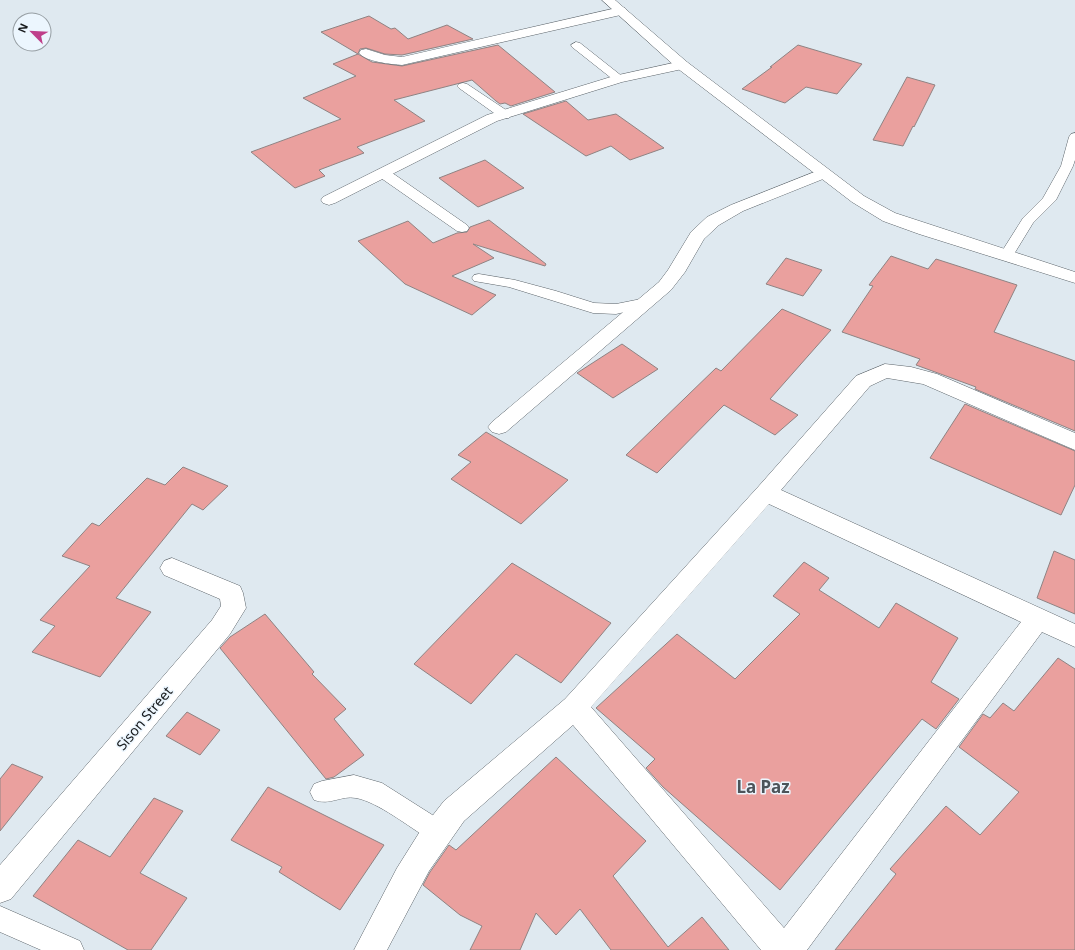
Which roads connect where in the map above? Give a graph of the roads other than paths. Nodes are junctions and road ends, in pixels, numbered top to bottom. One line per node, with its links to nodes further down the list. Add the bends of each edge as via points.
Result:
1 (608, 0): 2 (street)
2 (621, 12): 4 (street, via 402,61 383,59); 5 (street)
3 (576, 45): 6 (lane)
4 (366, 53)
5 (682, 65): 6 (street); 11 (street)
6 (619, 79): 8 (street)
7 (463, 86): 8 (lane)
8 (505, 115): 10 (street, via 474,126)
9 (1075, 137): 14 (lane, via 1067,166 1049,200 1028,221)
10 (383, 173): 12 (street); 13 (lane)
11 (822, 174): 14 (street, via 889,217); 17 (street, via 737,208 713,221 697,236 665,286)
12 (329, 200)
13 (462, 228)
14 (1006, 256): 16 (street)
15 (479, 278): 17 (lane, via 510,283 593,308 616,309)
16 (1075, 278)
17 (641, 304): 18 (street)
18 (499, 427)
19 (1075, 442): 20 (street, via 930,379 885,371 862,381)
20 (766, 493): 22 (street); 24 (street)
21 (172, 568): 27 (street, Sison Street, via 231,592 234,608 221,627)
22 (1037, 620): 23 (street); 32 (street)
23 (1075, 636)
24 (574, 707): 26 (street, via 454,811); 31 (street)
25 (322, 792): 26 (lane, via 354,786 374,790)
26 (437, 831): 30 (street, via 415,865)
27 (0, 888)
28 (0, 919): 29 (lane)
29 (71, 950)
30 (370, 950)
31 (782, 950)
32 (787, 950)

